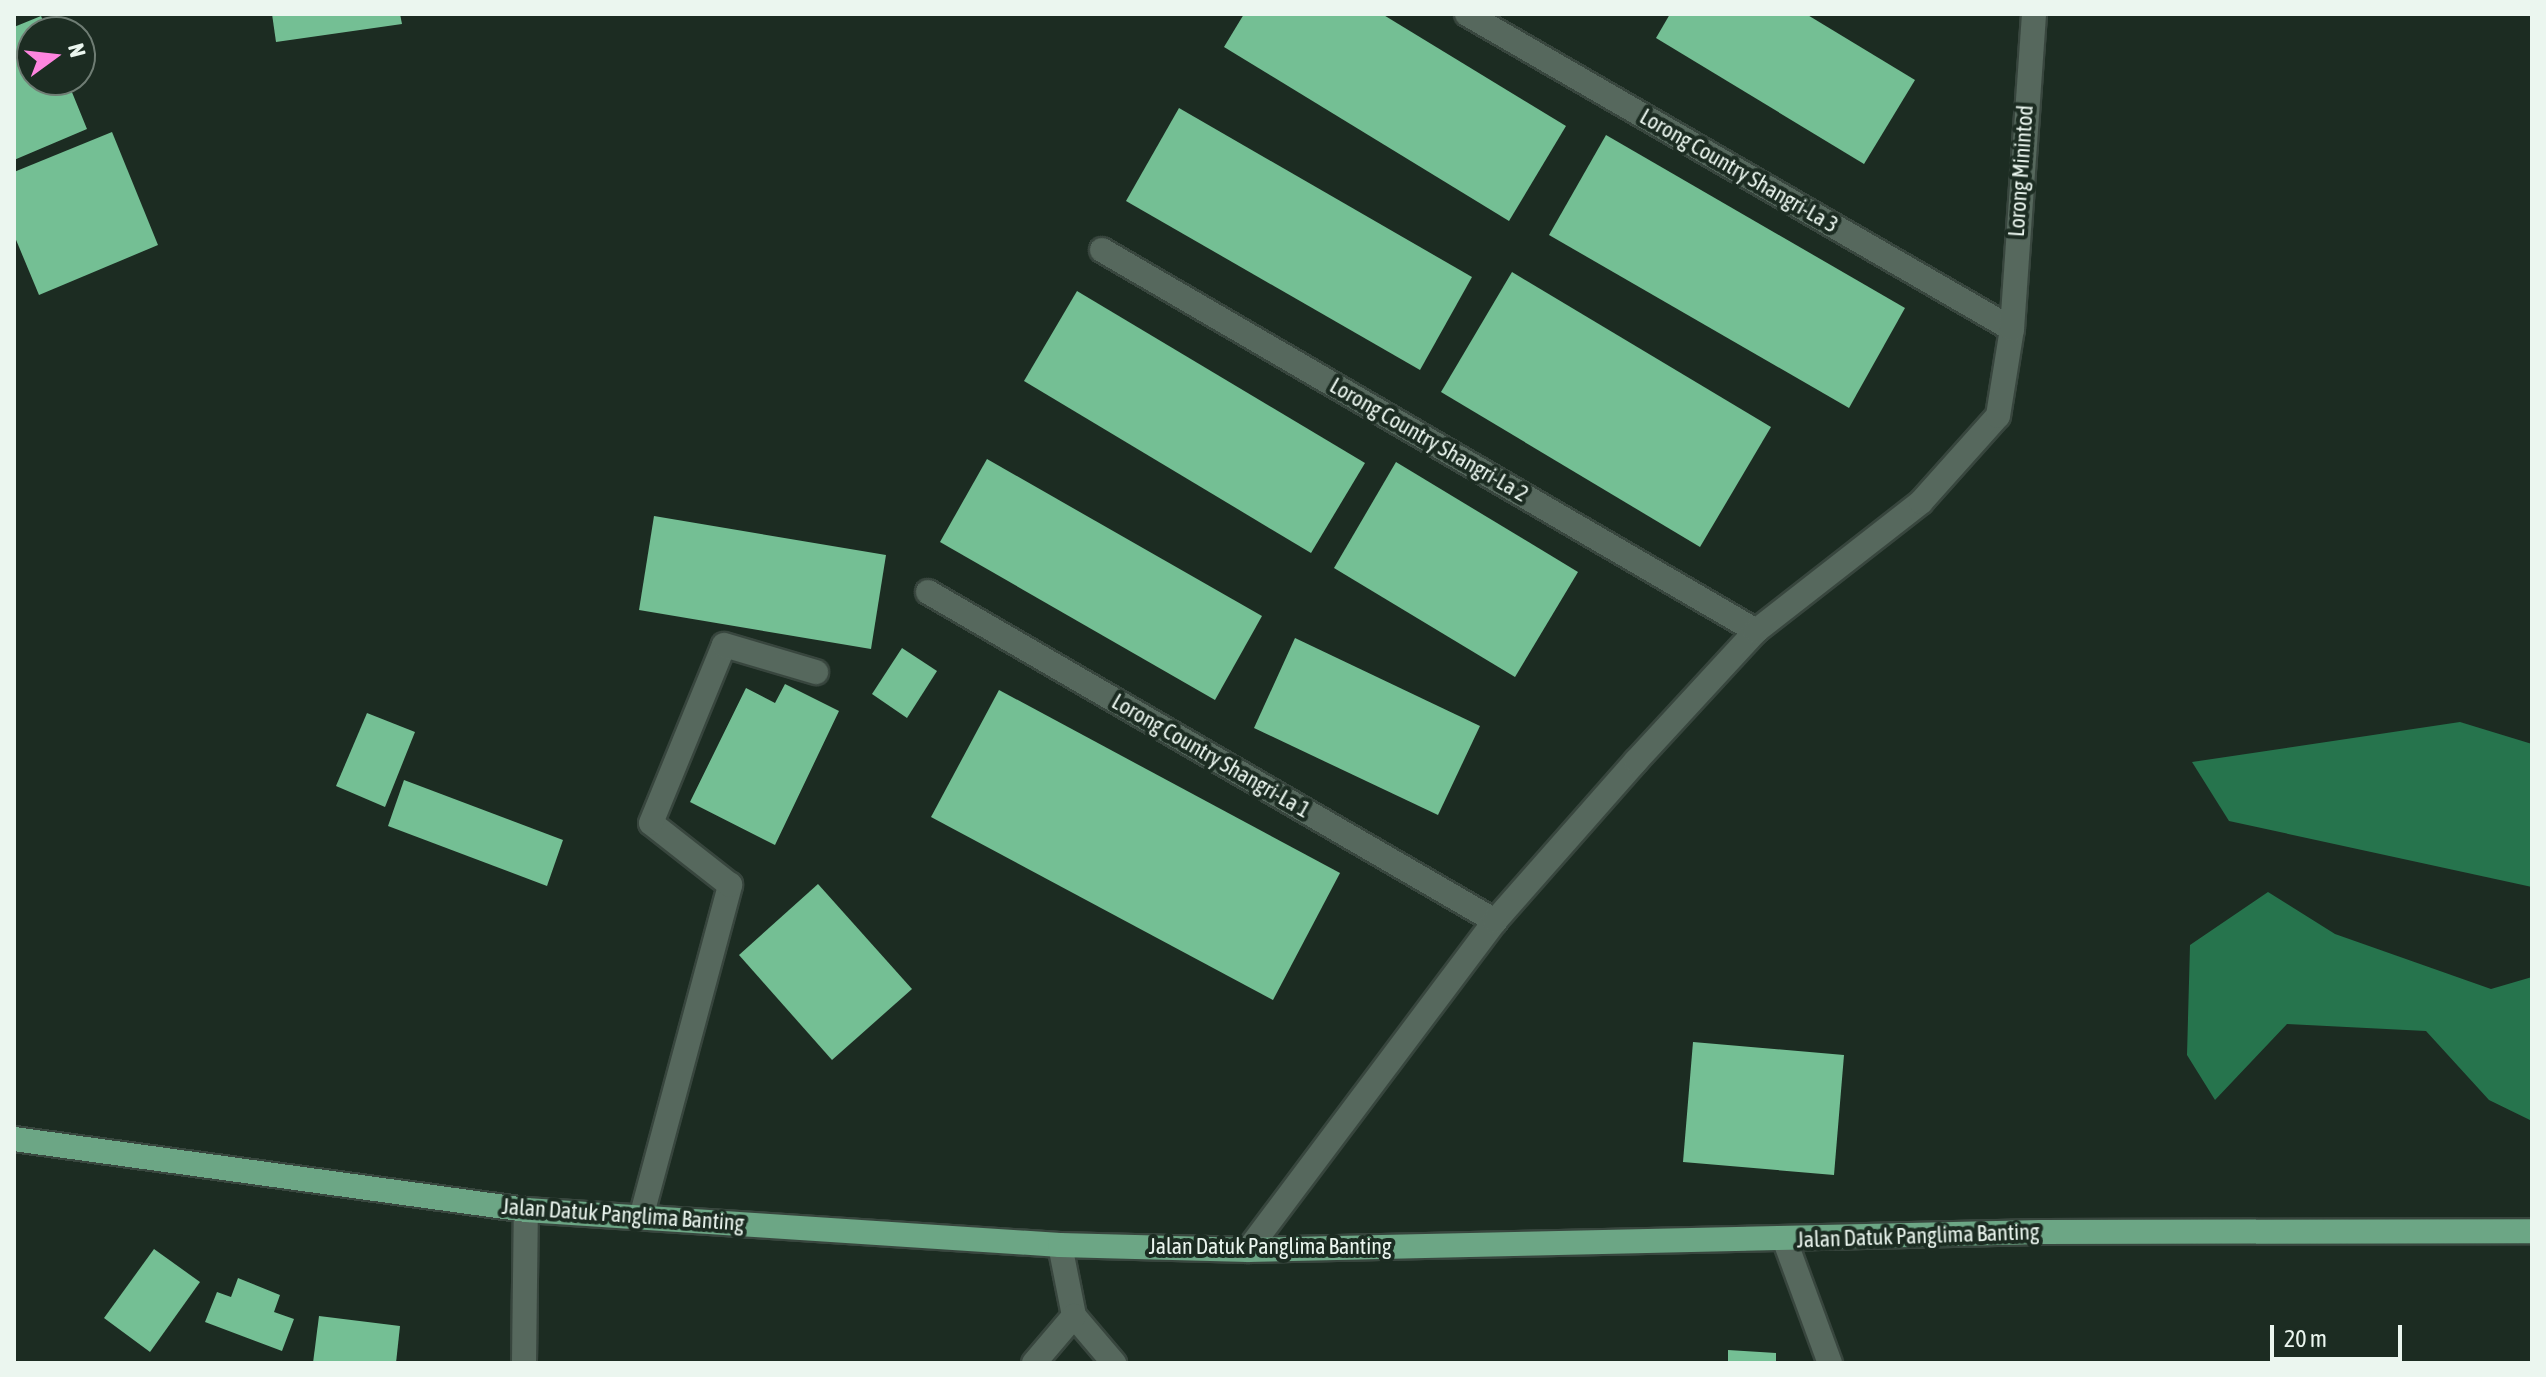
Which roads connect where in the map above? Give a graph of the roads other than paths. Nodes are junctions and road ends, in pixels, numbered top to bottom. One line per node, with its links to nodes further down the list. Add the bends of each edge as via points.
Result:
1 (1467, 14): 4 (street, Lorong Country Shangri-La 3)
2 (2034, 14): 4 (street, Lorong Minintod)
3 (1102, 250): 6 (street, Lorong Country Shangri-La 2)
4 (2012, 329): 6 (street, Lorong Minintod, via 1998,416 1921,502)
5 (928, 592): 8 (street, Lorong Country Shangri-La 1)
6 (1756, 631): 8 (street, Lorong Minintod)
7 (816, 672): 11 (street, via 724,645 651,823 730,885)
8 (1495, 921): 15 (street, Lorong Minintod)
9 (14, 1139): 10 (main road, Jalan Datuk Panglima Banting)
10 (526, 1210): 11 (main road, Jalan Datuk Panglima Banting); 17 (street)
11 (642, 1214): 14 (main road, Jalan Datuk Panglima Banting)
12 (2532, 1231): 13 (main road, Jalan Datuk Panglima Banting, via 2041,1232)
13 (1785, 1241): 15 (main road, Jalan Datuk Panglima Banting); 20 (street)
14 (1060, 1245): 15 (main road, Jalan Datuk Panglima Banting); 16 (street)
15 (1248, 1250)
16 (1074, 1316): 18 (street); 19 (street)
17 (524, 1363)
18 (1034, 1363)
19 (1114, 1363)
20 (1830, 1363)

